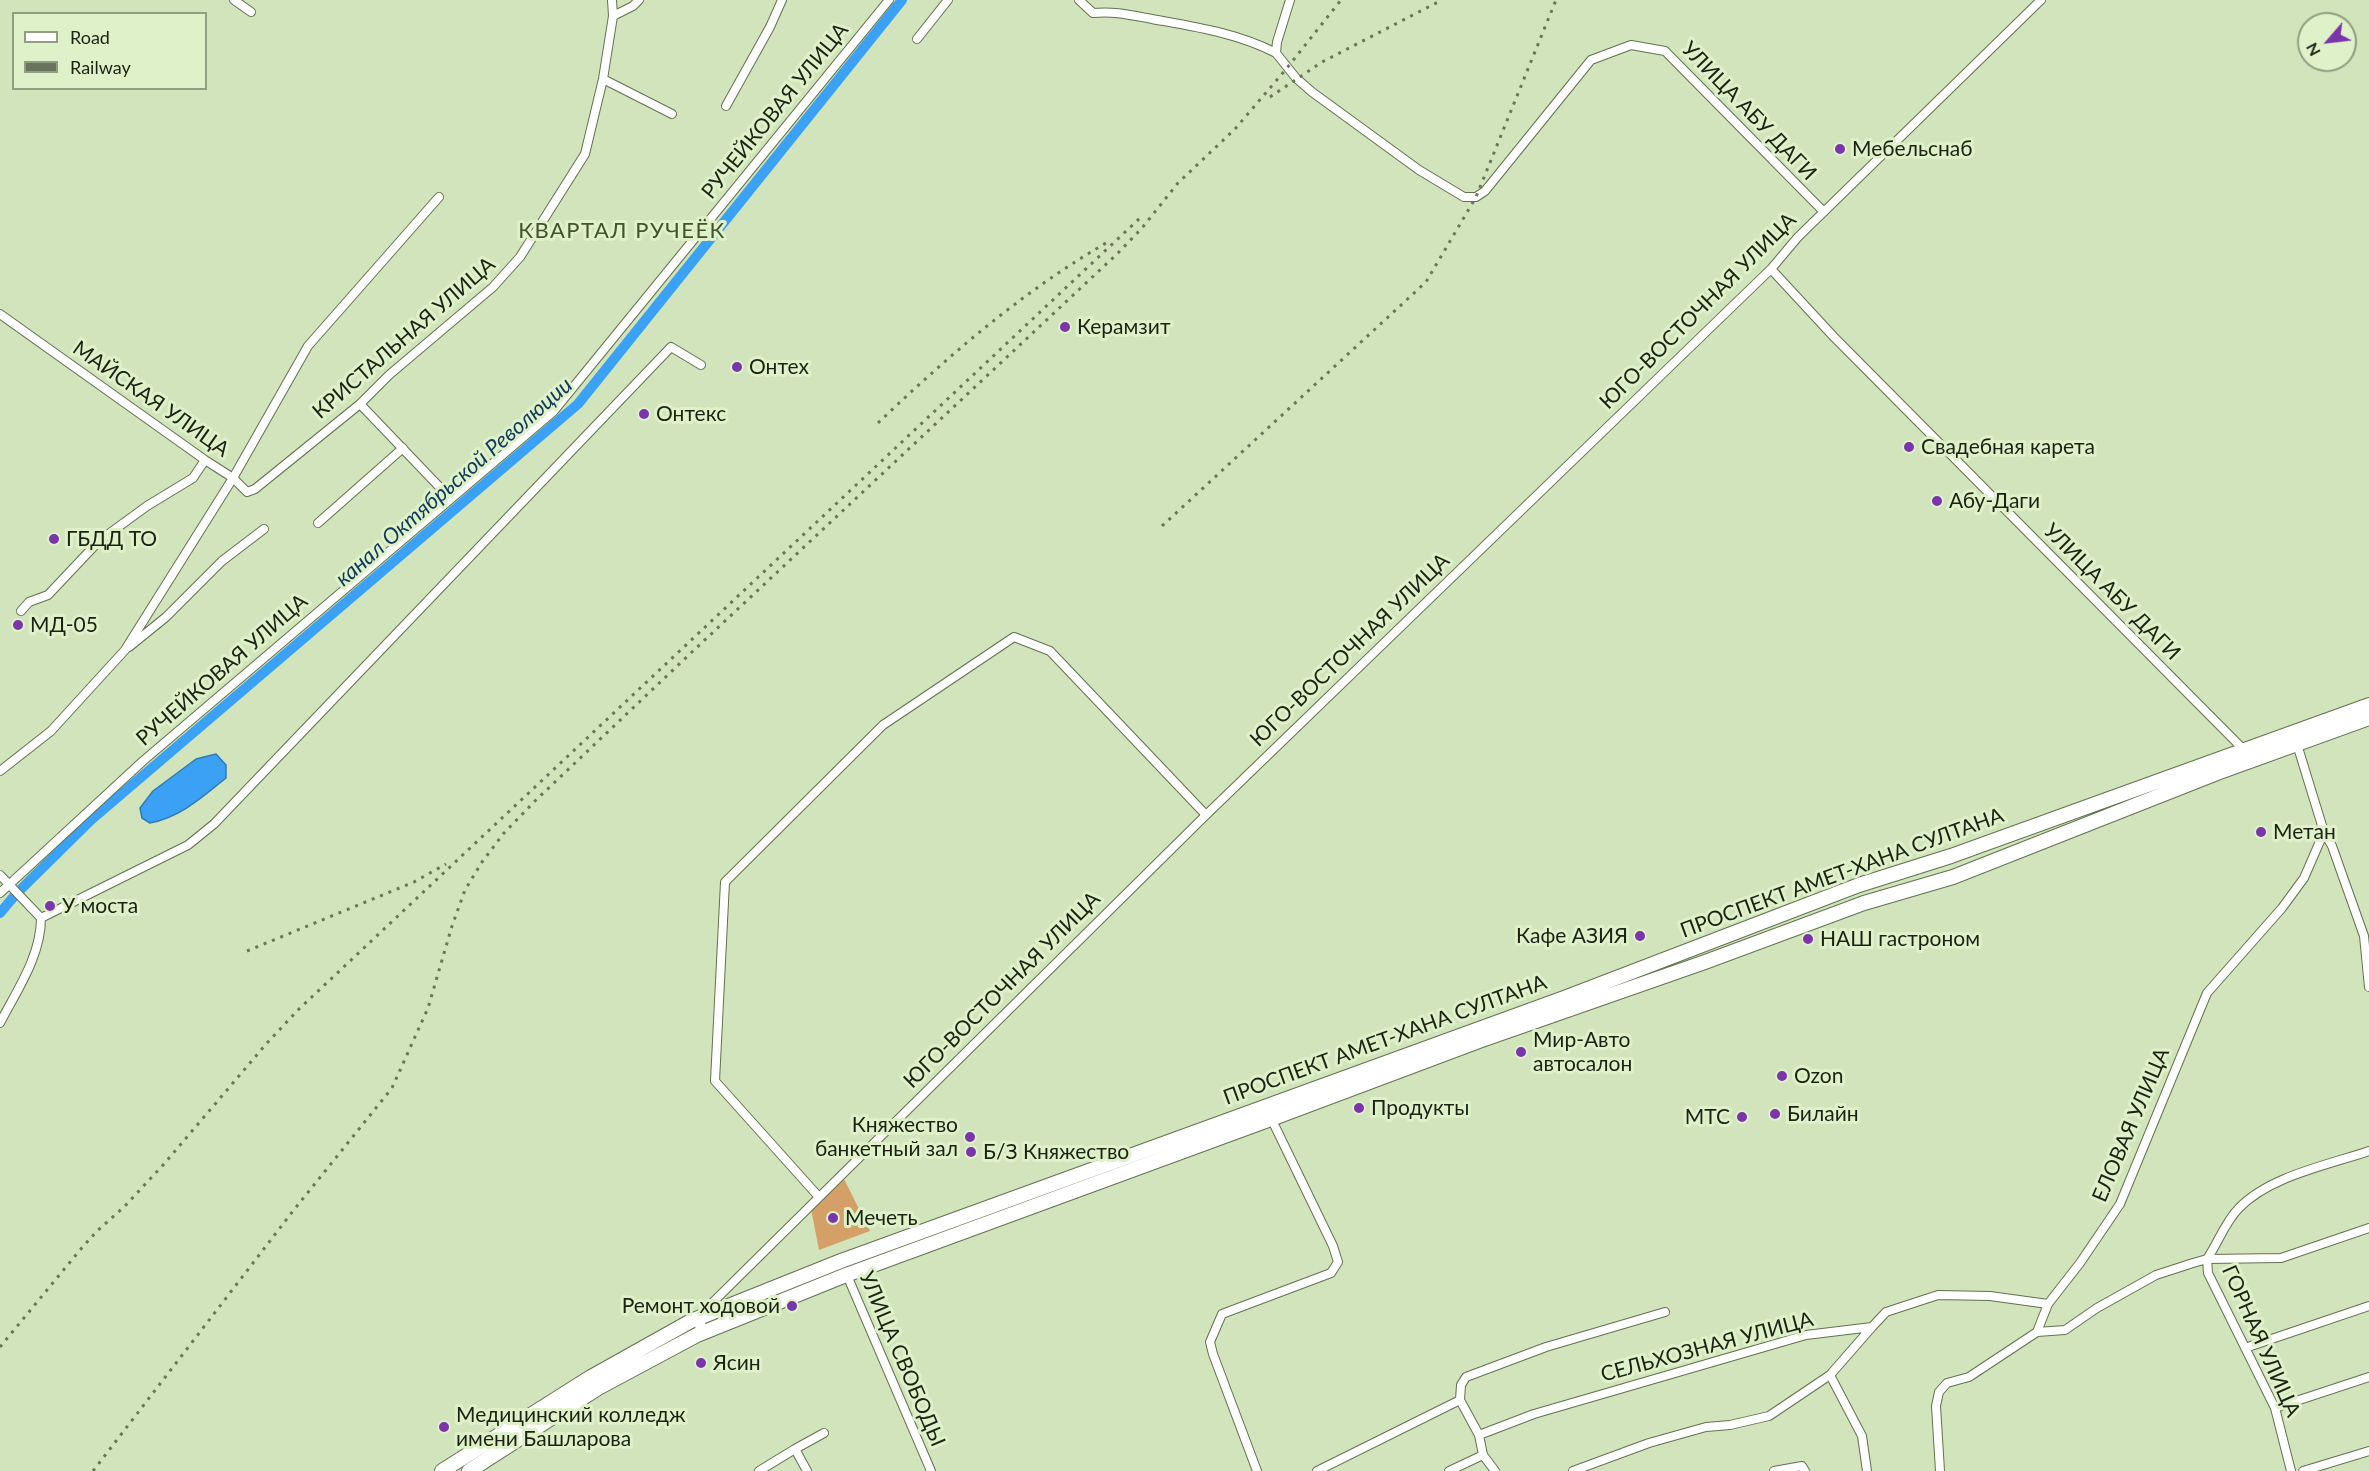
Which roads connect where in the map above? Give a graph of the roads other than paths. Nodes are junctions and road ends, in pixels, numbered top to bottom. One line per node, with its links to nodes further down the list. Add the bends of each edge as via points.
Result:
1 (234, 0): 10 (street)
2 (612, 0): 11 (street, КРИСТАЛЬНАЯ УЛИЦА)
3 (639, 0): 11 (street)
4 (782, 0): 15 (street)
5 (889, 0): 26 (street, РУЧЕЙКОВАЯ УЛИЦА, via 553,412)
6 (948, 0): 12 (street)
7 (1079, 0): 13 (street, via 1093,13 1114,11 1200,26)
8 (1290, 0): 13 (street)
9 (2041, 0): 18 (street, ЮГО-ВОСТОЧНАЯ УЛИЦА)
10 (251, 12)
11 (613, 16): 14 (street, КРИСТАЛЬНАЯ УЛИЦА)
12 (918, 39)
13 (1276, 53): 18 (street, УЛИЦА АБУ ДАГИ, via 1312,92 1374,138 1455,192 1476,197 1485,191 1591,60 1630,45 1665,51)
14 (603, 79): 16 (street); 22 (street, КРИСТАЛЬНАЯ УЛИЦА, via 585,154 520,257 493,287)
15 (726, 106)
16 (672, 114)
17 (438, 197): 25 (street, via 308,346)
18 (1824, 212): 19 (street, ЮГО-ВОСТОЧНАЯ УЛИЦА)
19 (1771, 269): 34 (street, УЛИЦА АБУ ДАГИ); 36 (street, ЮГО-ВОСТОЧНАЯ УЛИЦА)
20 (0, 314): 24 (street, МАЙСКАЯ УЛИЦА)
21 (701, 364): 41 (street, via 671,347 214,824 188,845)
22 (360, 404): 23 (street); 25 (street, КРИСТАЛЬНАЯ УЛИЦА, via 255,489 247,492)
23 (403, 448): 26 (street); 27 (street)
24 (205, 460): 25 (street, МАЙСКАЯ УЛИЦА); 29 (street, via 193,478 99,541 48,595 29,602)
25 (233, 478): 30 (street, МАЙСКАЯ УЛИЦА)
26 (450, 498): 39 (street, РУЧЕЙКОВАЯ УЛИЦА)
27 (318, 523)
28 (264, 529): 30 (street, МАЙСКАЯ УЛИЦА, via 222,561)
29 (21, 610)
30 (125, 650): 35 (street, МАЙСКАЯ УЛИЦА, via 51,731)
31 (2369, 705): 33 (main road, ПРОСПЕКТ АМЕТ-ХАНА СУЛТАНА)
32 (2369, 718): 33 (main road)
33 (2295, 738): 34 (main road, ПРОСПЕКТ АМЕТ-ХАНА СУЛТАНА); 37 (street)
34 (2244, 756): 44 (main road, ПРОСПЕКТ АМЕТ-ХАНА СУЛТАНА, via 1859,885); 44 (main road, via 1953,878 1864,903)
35 (0, 771)
36 (1206, 815): 46 (street, ЮГО-ВОСТОЧНАЯ УЛИЦА); 46 (street, via 1050,651 1014,637 883,725 725,882 715,1081)
37 (2324, 832): 42 (street, via 2364,936); 51 (street, ЕЛОВАЯ УЛИЦА, via 2304,878 2207,993 2120,1204)
38 (0, 875): 39 (street)
39 (4, 884): 40 (street, РУЧЕЙКОВАЯ УЛИЦА); 41 (street)
40 (0, 893)
41 (41, 918): 43 (street, via 41,936 33,958)
42 (2369, 987)
43 (0, 1023)
44 (1269, 1113): 49 (main road, ПРОСПЕКТ АМЕТ-ХАНА СУЛТАНА); 50 (main road); 73 (street, via 1334,1246 1338,1262 1331,1273 1222,1314 1210,1342)
45 (2369, 1151): 48 (street, via 2253,1195 2237,1209)
46 (819, 1197): 54 (street, ЮГО-ВОСТОЧНАЯ УЛИЦА)
47 (2369, 1228): 48 (street, via 2281,1258)
48 (2207, 1259): 56 (street, via 2156,1275 2065,1330); 58 (street, ГОРНАЯ УЛИЦА, via 2208,1273)
49 (841, 1261): 50 (street, УЛИЦА СВОБОДЫ); 54 (main road, ПРОСПЕКТ АМЕТ-ХАНА СУЛТАНА)
50 (846, 1275): 57 (main road); 72 (street, УЛИЦА СВОБОДЫ)
51 (2048, 1304): 55 (street, via 1990,1296 1938,1295 1886,1312); 56 (street, ЕЛОВАЯ УЛИЦА)
52 (2369, 1306): 58 (street)
53 (1665, 1312): 61 (street, via 1546,1347 1466,1377)
54 (703, 1316): 57 (street, ЮГО-ВОСТОЧНАЯ УЛИЦА); 68 (main road, ПРОСПЕКТ АМЕТ-ХАНА СУЛТАНА, via 591,1377)
55 (1872, 1327): 59 (street); 64 (street, СЕЛЬХОЗНАЯ УЛИЦА, via 1806,1335 1534,1414)
56 (2037, 1332): 81 (street, via 1969,1377 1947,1383 1939,1392 1936,1407)
57 (697, 1335): 69 (main road, via 598,1388)
58 (2245, 1348): 62 (street, ГОРНАЯ УЛИЦА)
59 (1830, 1375): 77 (street, via 1769,1416 1706,1427); 80 (street, via 1862,1436)
60 (2369, 1377): 62 (street)
61 (1460, 1400): 64 (street); 74 (street)
62 (2275, 1408): 82 (street, ГОРНАЯ УЛИЦА)
63 (824, 1433): 65 (street)
64 (1479, 1435): 67 (street)
65 (795, 1449): 70 (street); 71 (street)
66 (2369, 1451): 83 (street)
67 (1483, 1455): 75 (street); 76 (street)
68 (442, 1471)
69 (468, 1471)
70 (759, 1471)
71 (807, 1471)
72 (930, 1471)
73 (1257, 1471)
74 (1317, 1471)
75 (1449, 1471)
76 (1496, 1471)
77 (1573, 1471)
78 (1774, 1471): 79 (street, via 1802,1466)
79 (1805, 1471)
80 (1867, 1471)
81 (1940, 1471)
82 (2291, 1471)
83 (2303, 1471)

